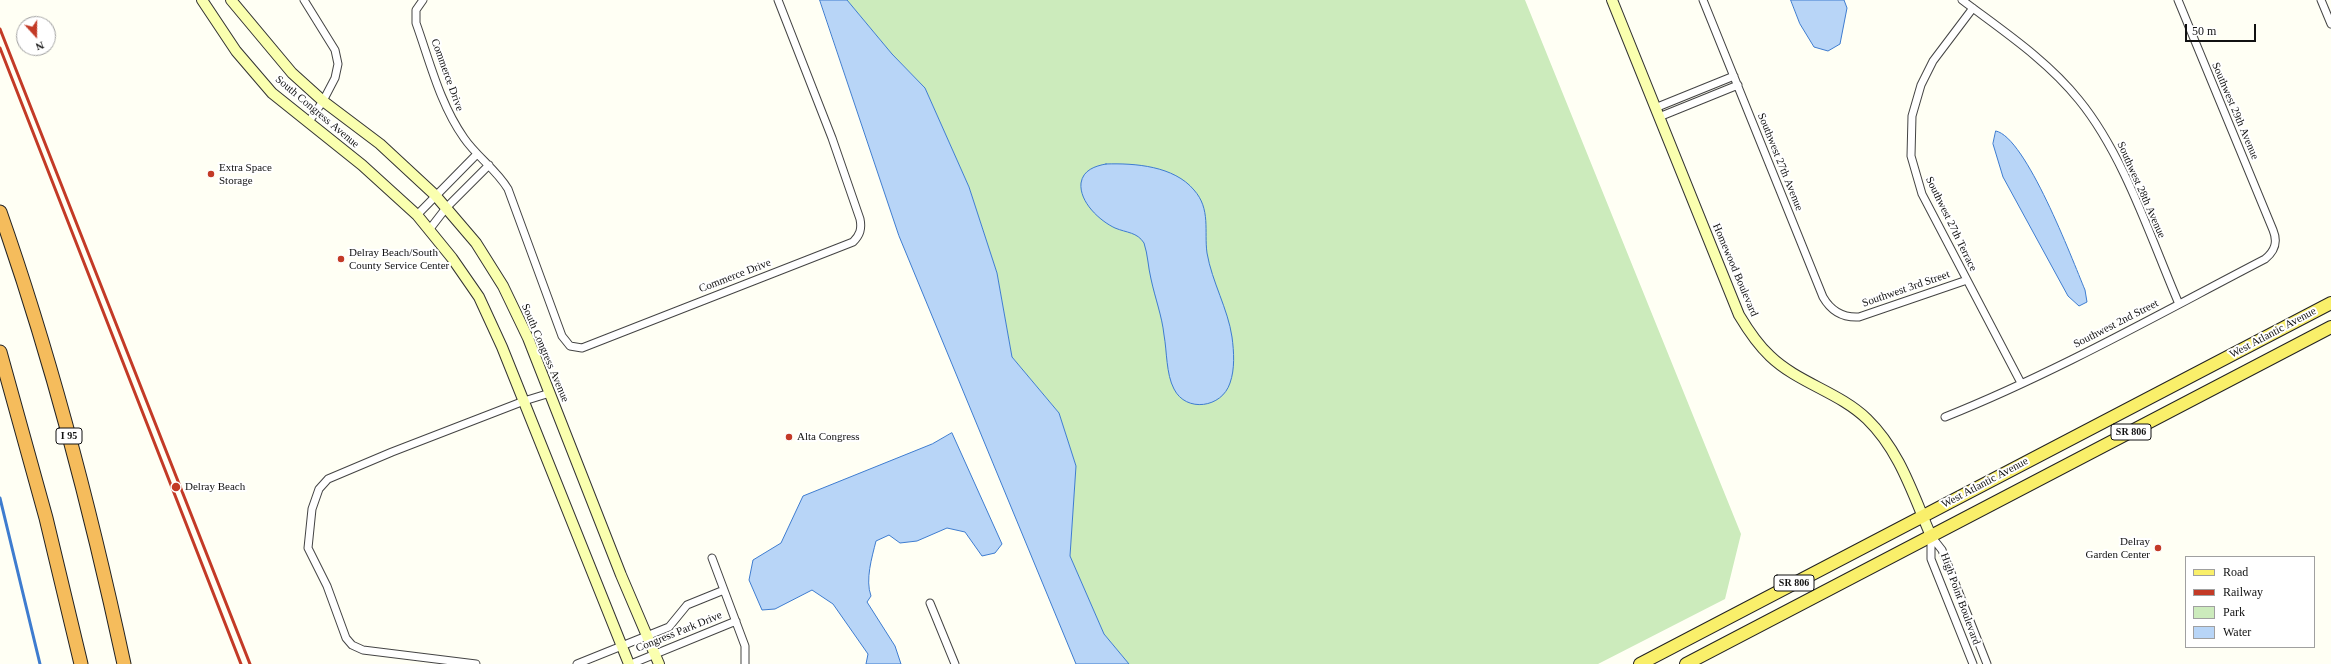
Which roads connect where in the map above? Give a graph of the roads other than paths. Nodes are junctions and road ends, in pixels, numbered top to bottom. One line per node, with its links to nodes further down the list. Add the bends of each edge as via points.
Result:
1 (202, 0): 17 (main road, South Congress Avenue, via 236,51 272,93)
2 (231, 0): 15 (main road, South Congress Avenue, via 292,72)
3 (304, 0): 15 (street, via 338,57 338,72)
4 (423, 0): 18 (street, Commerce Drive, via 416,10 416,23 447,113)
5 (778, 0): 19 (street, Commerce Drive, via 832,138 860,219 860,232 853,242 582,348 576,348 565,342 562,336 508,189)
6 (1612, 0): 16 (main road, Homewood Boulevard)
7 (1703, 0): 13 (street, Southwest 27th Avenue)
8 (1962, 0): 11 (street, Southwest 28th Avenue)
9 (2178, 0): 25 (street, Southwest 29th Avenue)
10 (2321, 0): 12 (street)
11 (1973, 8): 26 (street, Southwest 27th Terrace, via 1926,73 1914,104 1910,130 1911,156 1922,194); 28 (street, Southwest 28th Avenue, via 2048,66 2091,116 2118,161)
12 (2331, 24)
13 (1734, 76): 14 (street, Southwest 27th Avenue); 16 (street)
14 (1738, 85): 16 (street); 29 (street, Southwest 27th Avenue, via 1823,297 1837,313)
15 (324, 101): 17 (street); 20 (main road, South Congress Avenue, via 380,144)
16 (1657, 112): 38 (main road, Homewood Boulevard, via 1739,315 1748,330 1770,357 1837,397 1867,419 1894,453)
17 (308, 123): 23 (main road, South Congress Avenue, via 362,165)
18 (476, 154): 19 (street, Commerce Drive); 20 (street)
19 (489, 165): 21 (street)
20 (435, 195): 21 (main road, South Congress Avenue); 23 (street)
21 (446, 208): 24 (street); 34 (main road, South Congress Avenue, via 476,243 502,286 528,338)
22 (0, 212): 48 (highway, I 95, via 66,423 101,559)
23 (417, 215): 24 (main road, South Congress Avenue)
24 (429, 230): 36 (main road, South Congress Avenue, via 479,297)
25 (2273, 230): 28 (street, Southwest 2nd Street, via 2276,243 2270,255)
26 (1967, 280): 29 (street, Southwest 3rd Street, via 1859,317); 33 (street, Southwest 27th Terrace)
27 (2331, 303): 32 (main road, West Atlantic Avenue / SR 806)
28 (2179, 304): 33 (street, Southwest 2nd Street)
29 (1851, 317)
30 (2331, 327): 35 (main road, West Atlantic Avenue / SR 806)
31 (0, 352): 47 (highway, via 46,518)
32 (2193, 375): 35 (main road); 38 (main road, West Atlantic Avenue / SR 806)
33 (2021, 383): 37 (street, Southwest 2nd Street)
34 (550, 393): 36 (street); 44 (main road, South Congress Avenue)
35 (2202, 395): 39 (main road, West Atlantic Avenue / SR 806)
36 (524, 400): 45 (main road, South Congress Avenue); 49 (street, via 435,434 328,480 319,489 312,509 308,548 327,586 346,638 352,645 363,650)
37 (1944, 417)
38 (1922, 516): 39 (main road, Homewood Boulevard); 55 (main road, West Atlantic Avenue / SR 806)
39 (1931, 536): 56 (main road, West Atlantic Avenue / SR 806); 57 (street, High Point Boulevard, via 1931,559); 58 (street, High Point Boulevard, via 1942,550)
40 (712, 558): 41 (street, Congress Park Drive)
41 (724, 590): 43 (street, Congress Park Drive); 44 (street, Congress Park Drive, via 687,606 669,627)
42 (930, 603): 54 (street)
43 (736, 621): 46 (street, Congress Park Drive); 53 (street, Congress Park Drive, via 746,646)
44 (647, 635): 45 (street, Congress Park Drive); 46 (main road, South Congress Avenue)
45 (622, 646): 50 (street, Congress Park Drive); 51 (main road, South Congress Avenue)
46 (655, 653): 51 (street, Congress Park Drive); 52 (main road, South Congress Avenue)
47 (81, 664)
48 (124, 664)
49 (476, 664)
50 (577, 664)
51 (630, 664)
52 (659, 664)
53 (745, 664)
54 (955, 664)
55 (1640, 664)
56 (1686, 664)
57 (1973, 664)
58 (1987, 664)

